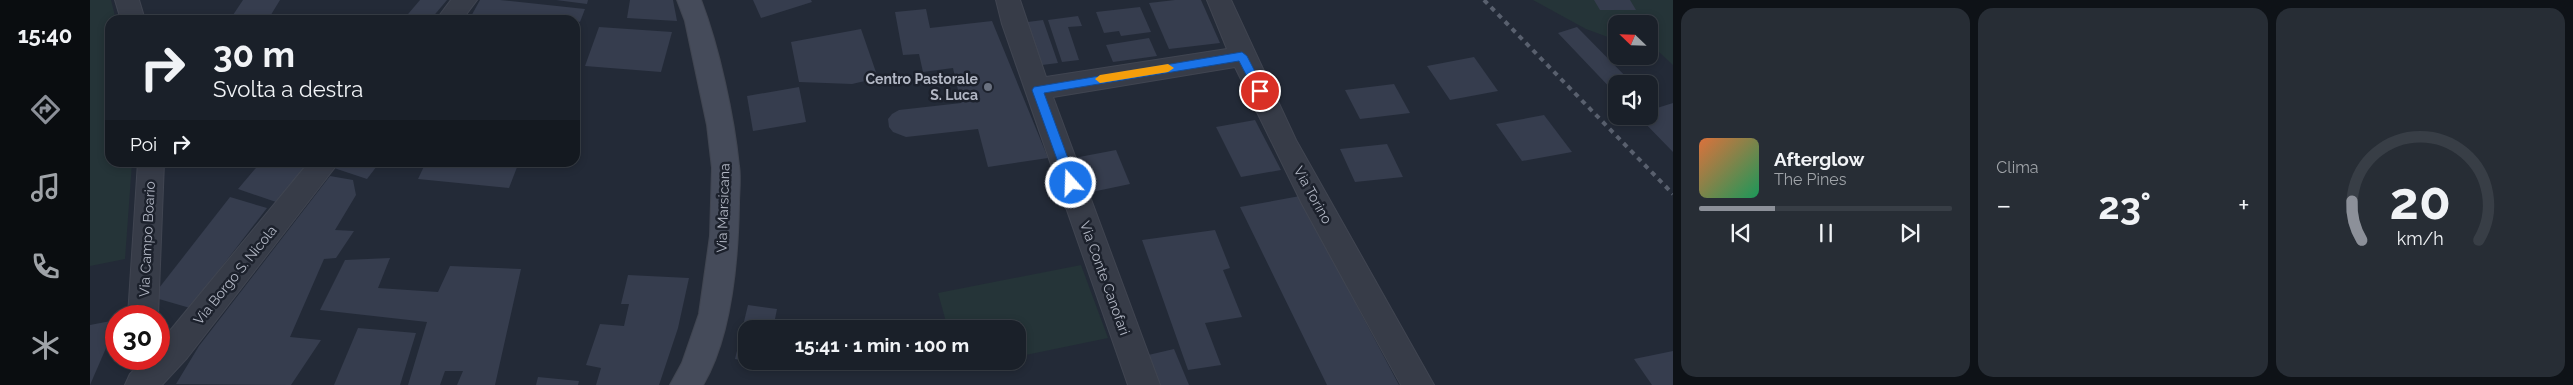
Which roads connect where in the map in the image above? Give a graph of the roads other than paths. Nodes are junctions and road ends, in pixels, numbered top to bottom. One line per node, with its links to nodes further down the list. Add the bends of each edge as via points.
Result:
1 (127, 0): 6 (street)
2 (465, 0): 7 (street)
3 (690, 0): 15 (main road, Via Marsicana, via 720,125 726,168 724,236 714,314 695,370)
4 (1008, 0): 9 (street, Via Conte Canofari)
5 (1219, 0): 8 (street, Via Torino)
6 (132, 15)
7 (452, 15)
8 (1242, 56): 9 (street); 17 (street, Via Torino, via 1294,162)
9 (1038, 90): 16 (street, Via Conte Canofari)
10 (151, 167): 12 (street, Via Campo Boario)
11 (322, 167): 14 (street, Via Borgo S. Nicola, via 176,348)
12 (144, 305)
13 (141, 370): 14 (street)
14 (140, 385)
15 (686, 385)
16 (1144, 385)
17 (1418, 385)

